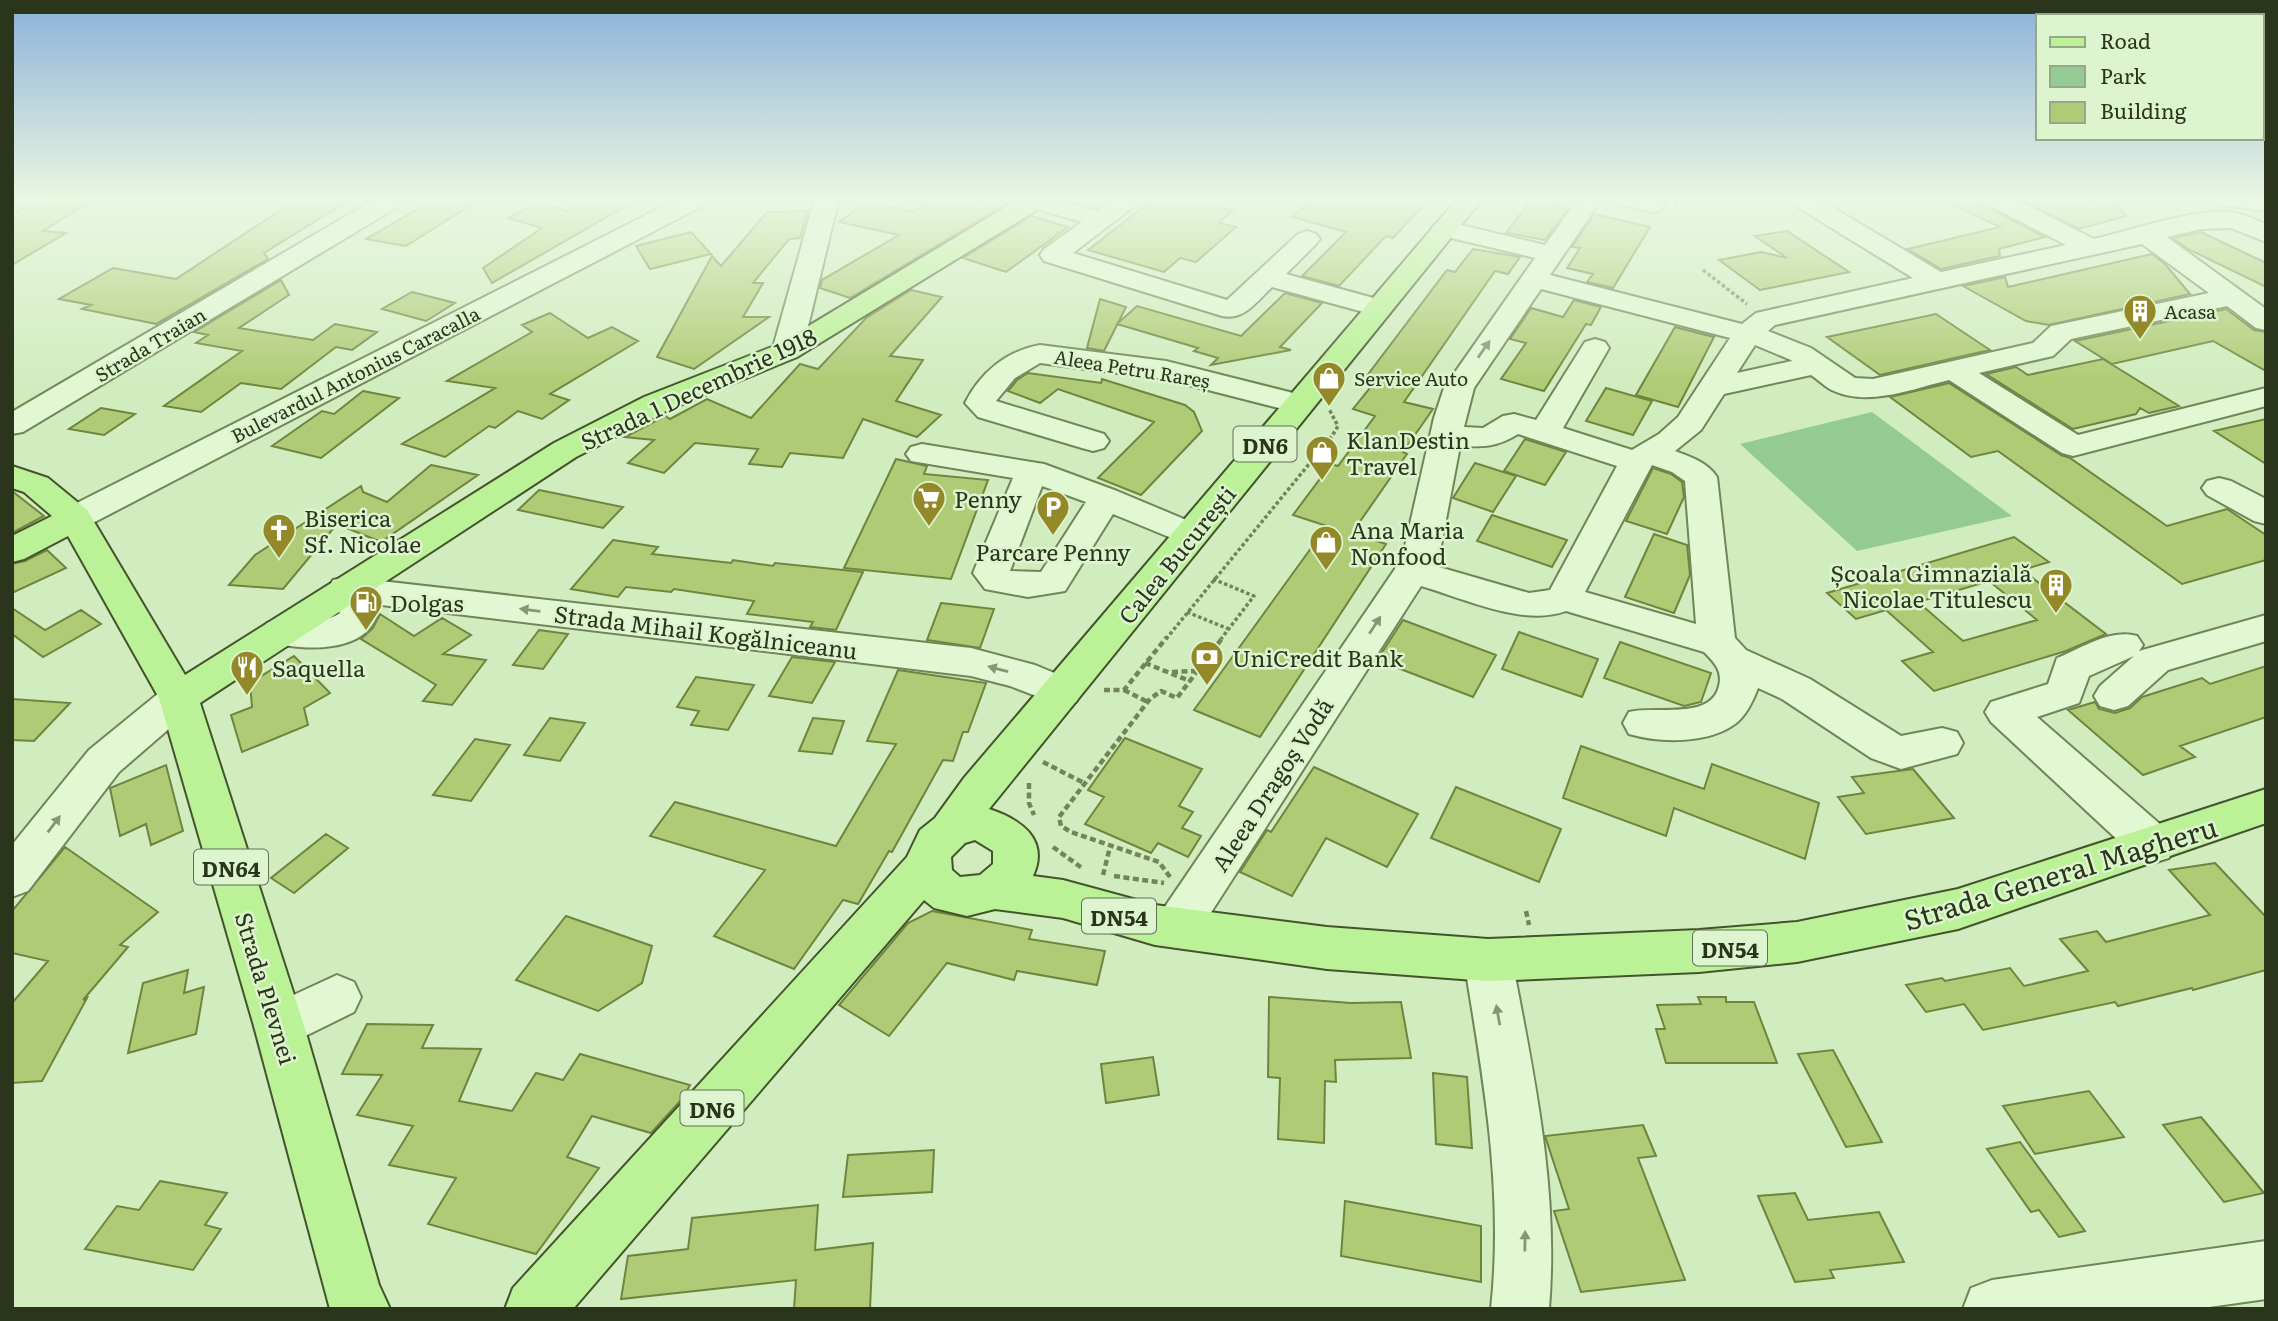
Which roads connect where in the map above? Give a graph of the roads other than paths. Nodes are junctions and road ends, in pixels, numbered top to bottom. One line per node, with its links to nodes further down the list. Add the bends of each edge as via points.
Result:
1 (291, 260): 27 (street, Strada Traian)
2 (573, 260): 38 (street, Bulevardul Antonius Caracalla, via 195,444)
3 (811, 260): 21 (street)
4 (937, 260): 21 (main road, Strada 1 Decembrie 1918)
5 (1068, 260): 14 (street, via 1232,310)
6 (1285, 260): 14 (street)
7 (1418, 260): 17 (main road, Calea București / DN6)
8 (1524, 260): 13 (street)
9 (1546, 260): 13 (street, Aleea Dragoș Vodă)
10 (1901, 260): 15 (street)
11 (2033, 260): 15 (street)
12 (2180, 260): 16 (street)
13 (1541, 266): 19 (street); 29 (street, Aleea Dragoș Vodă, one-way to 13, via 1466,376)
14 (1267, 277): 17 (street)
15 (1936, 281): 19 (street)
16 (2231, 297): 18 (street); 23 (street, via 2061,332 2043,349)
17 (1378, 308): 26 (main road, Calea București / DN6)
18 (2266, 322)
19 (1757, 326): 22 (street); 24 (street)
20 (1595, 348): 28 (street)
21 (787, 351): 42 (main road, Strada 1 Decembrie 1918, via 655,404 565,450)
22 (1817, 365): 23 (street, via 1845,386 1859,388); 24 (street)
23 (1954, 370): 25 (street, via 2073,446)
24 (1713, 387): 32 (street, via 1690,423)
25 (2260, 404)
26 (1314, 406): 30 (street, Aleea Petru Rareș, via 1166,370 1040,354 1019,360 982,395 980,404 989,410); 39 (main road, Calea București / DN6)
27 (12, 425)
28 (1544, 433): 29 (street, via 1514,423 1489,438); 32 (street)
29 (1446, 436): 41 (street, Aleea Dragoș Vodă, via 1423,545)
30 (1093, 442)
31 (922, 454): 33 (street)
32 (1641, 457): 43 (street); 47 (street, via 1684,465 1701,477)
33 (1032, 471): 36 (street); 36 (street, via 991,573 998,581 1052,583)
34 (12, 476): 38 (main road, Strada Plevnei / DN64, via 36,485)
35 (2219, 488): 37 (street)
36 (1105, 498): 39 (street)
37 (2266, 513)
38 (75, 518): 40 (main road, Bulevardul Antonius Caracalla); 50 (main road, Strada Plevnei / DN64)
39 (1191, 535): 48 (main road, Calea București / DN6)
40 (12, 551)
41 (1412, 570): 43 (street, via 1529,605); 60 (street, Aleea Dragoș Vodă, one-way to 41)
42 (346, 589): 45 (street, via 359,612 347,627 337,633); 48 (street, Strada Mihail Kogălniceanu, one-way to 42, via 971,662 816,635)
43 (1564, 598): 47 (street)
44 (2266, 628): 49 (street, via 2154,660)
45 (280, 632): 50 (main road)
46 (2124, 645): 56 (street, via 2071,668 2065,693 2005,712)
47 (1726, 651): 51 (street, via 1741,682 1733,704 1722,716 1693,724); 52 (street, via 1886,747 1901,753)
48 (1078, 691): 53 (main road, Calea București / DN6)
49 (2114, 696)
50 (179, 698): 58 (street, one-way to 50, via 104,761); 63 (main road, Strada Plevnei / DN64)
51 (1643, 723)
52 (1942, 743)
53 (1032, 761): 55 (main road, Calea București / DN6, via 979,790); 57 (main road, Calea București / DN6, via 1003,795)
54 (2266, 806): 56 (main road, Strada General Magheru / DN54)
55 (951, 829): 57 (main road, via 987,824); 59 (main road, DN6, via 932,845)
56 (2153, 845): 61 (main road, Strada General Magheru / DN54, via 1958,909 1797,942)
57 (1021, 850): 59 (main road, DN6, via 970,897); 60 (main road, Strada General Magheru / DN54, via 1063,899)
58 (12, 878)
59 (936, 879): 65 (main road, DN6, via 890,908)
60 (1176, 928): 61 (main road, Strada General Magheru / DN54, via 1327,948)
61 (1488, 960): 67 (street, one-way to 61, via 1525,1217 1513,1100)
62 (337, 997): 63 (street)
63 (279, 1026): 66 (main road, Strada Plevnei / DN64)
64 (2266, 1270): 68 (street)
65 (534, 1308)
66 (361, 1309)
67 (1520, 1309)
68 (1992, 1309)

